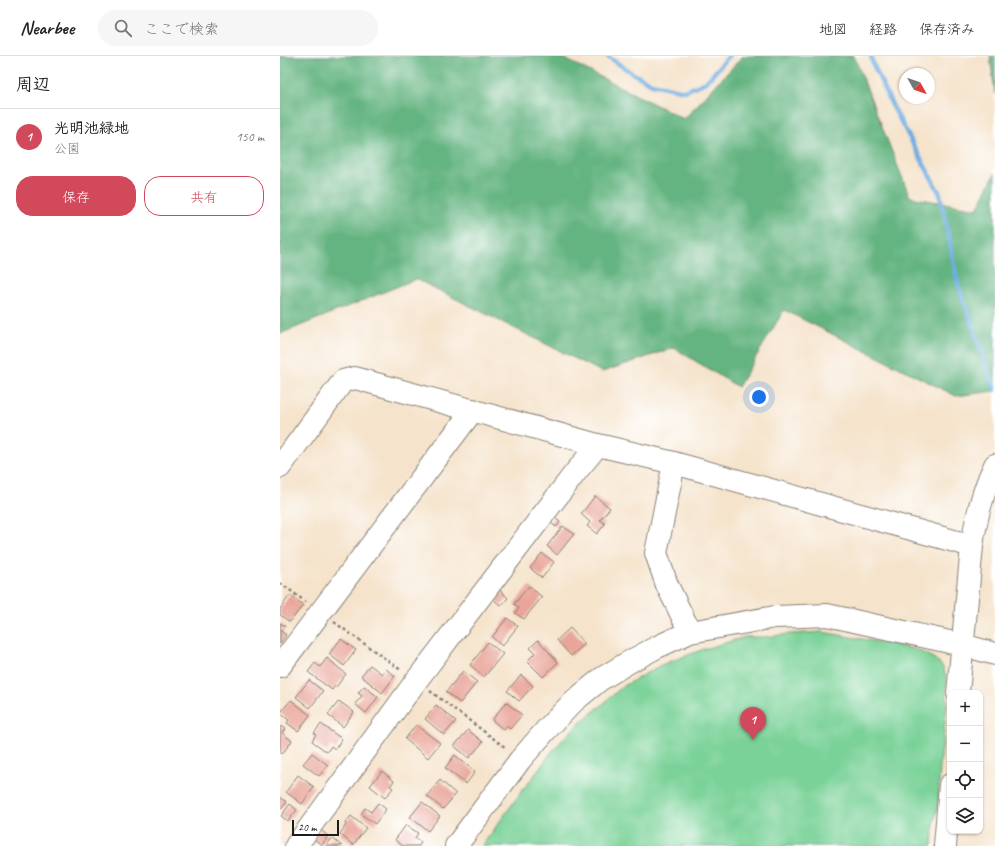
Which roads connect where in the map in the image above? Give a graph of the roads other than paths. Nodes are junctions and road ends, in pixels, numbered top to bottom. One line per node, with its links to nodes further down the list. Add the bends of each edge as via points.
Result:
1 (473, 410): 2 (street); 5 (street, via 355,378 343,381); 10 (street)
2 (598, 446): 3 (street); 13 (street, via 416,681)
3 (674, 463): 6 (street); 7 (street, via 656,553 667,585)
4 (995, 465): 6 (street, via 976,524)
5 (280, 467)
6 (972, 546): 8 (street)
7 (690, 632): 8 (street, via 775,617 827,615); 14 (street, via 629,662 601,679 574,701 520,760)
8 (963, 645): 9 (street); 11 (street)
9 (995, 654)
10 (280, 666)
11 (958, 690)
12 (949, 798): 15 (street)
13 (296, 846)
14 (456, 846)
15 (944, 846)

